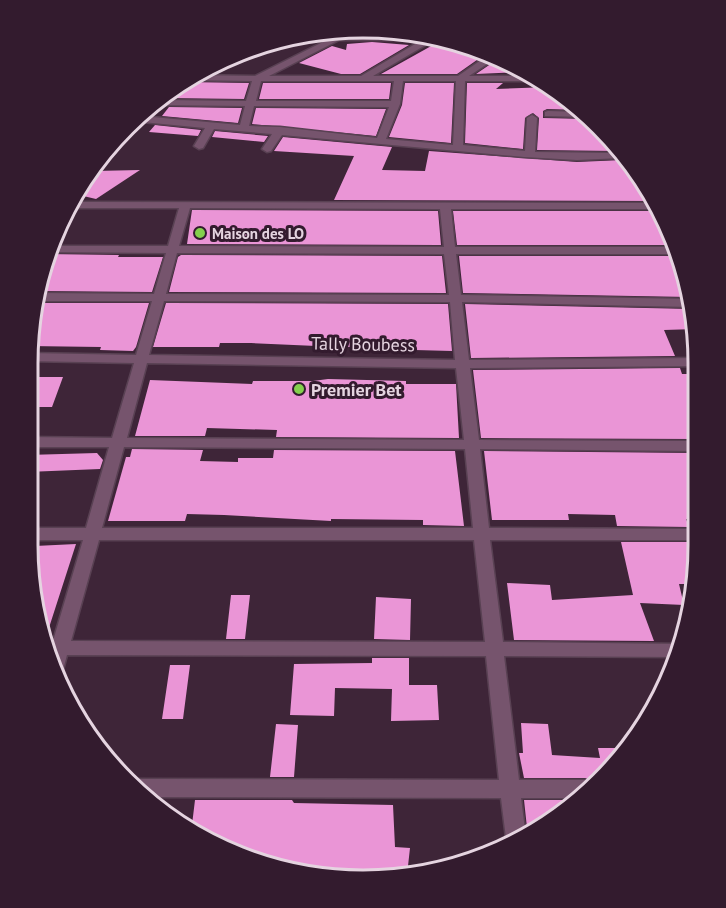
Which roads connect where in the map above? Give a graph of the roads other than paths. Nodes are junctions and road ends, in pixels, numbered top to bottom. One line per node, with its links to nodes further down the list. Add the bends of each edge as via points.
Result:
1 (337, 38): 9 (street)
2 (342, 38): 3 (street)
3 (363, 38)
4 (363, 38): 5 (street)
5 (384, 38)
6 (422, 43): 10 (street)
7 (485, 61): 11 (street)
8 (206, 78): 9 (street)
9 (257, 78): 10 (street); 15 (street)
10 (363, 78): 12 (street)
11 (461, 78): 12 (street); 13 (street); 26 (street)
12 (399, 79): 16 (street)
13 (522, 79)
14 (167, 103): 15 (street)
15 (251, 104): 16 (street); 22 (street)
16 (395, 104): 24 (street)
17 (548, 114): 18 (street)
18 (574, 115)
19 (532, 118): 29 (street)
20 (146, 120): 21 (street)
21 (211, 124): 22 (street); 25 (street)
22 (244, 127): 23 (street)
23 (280, 130): 24 (street); 27 (street)
24 (381, 140): 26 (street)
25 (199, 146)
26 (458, 148): 29 (street)
27 (267, 149)
28 (611, 152): 29 (street)
29 (530, 154)
30 (78, 205): 31 (street)
31 (185, 206): 32 (street); 35 (street)
32 (445, 206): 33 (street); 36 (street)
33 (648, 206)
34 (58, 249): 35 (street)
35 (172, 249): 36 (street); 39 (street)
36 (449, 250): 37 (street); 40 (street)
37 (669, 251)
38 (44, 297): 39 (street)
39 (159, 298): 40 (street); 43 (street)
40 (455, 299): 41 (street); 45 (street)
41 (683, 303)
42 (38, 357): 43 (street, Tally Boubess)
43 (142, 357): 45 (street, Tally Boubess); 47 (street)
44 (688, 362): 45 (street, Tally Boubess)
45 (463, 364): 48 (street)
46 (38, 442): 47 (street)
47 (118, 442): 48 (street); 51 (street)
48 (471, 445): 49 (street); 52 (street)
49 (688, 446)
50 (38, 534): 51 (street)
51 (92, 534): 52 (street); 54 (street)
52 (481, 534): 53 (street); 56 (street)
53 (688, 534)
54 (54, 646)
55 (54, 648): 56 (street)
56 (494, 649): 57 (street); 59 (street)
57 (671, 650)
58 (146, 788): 59 (street)
59 (509, 789): 60 (street); 61 (street)
60 (579, 789)
61 (515, 833)

